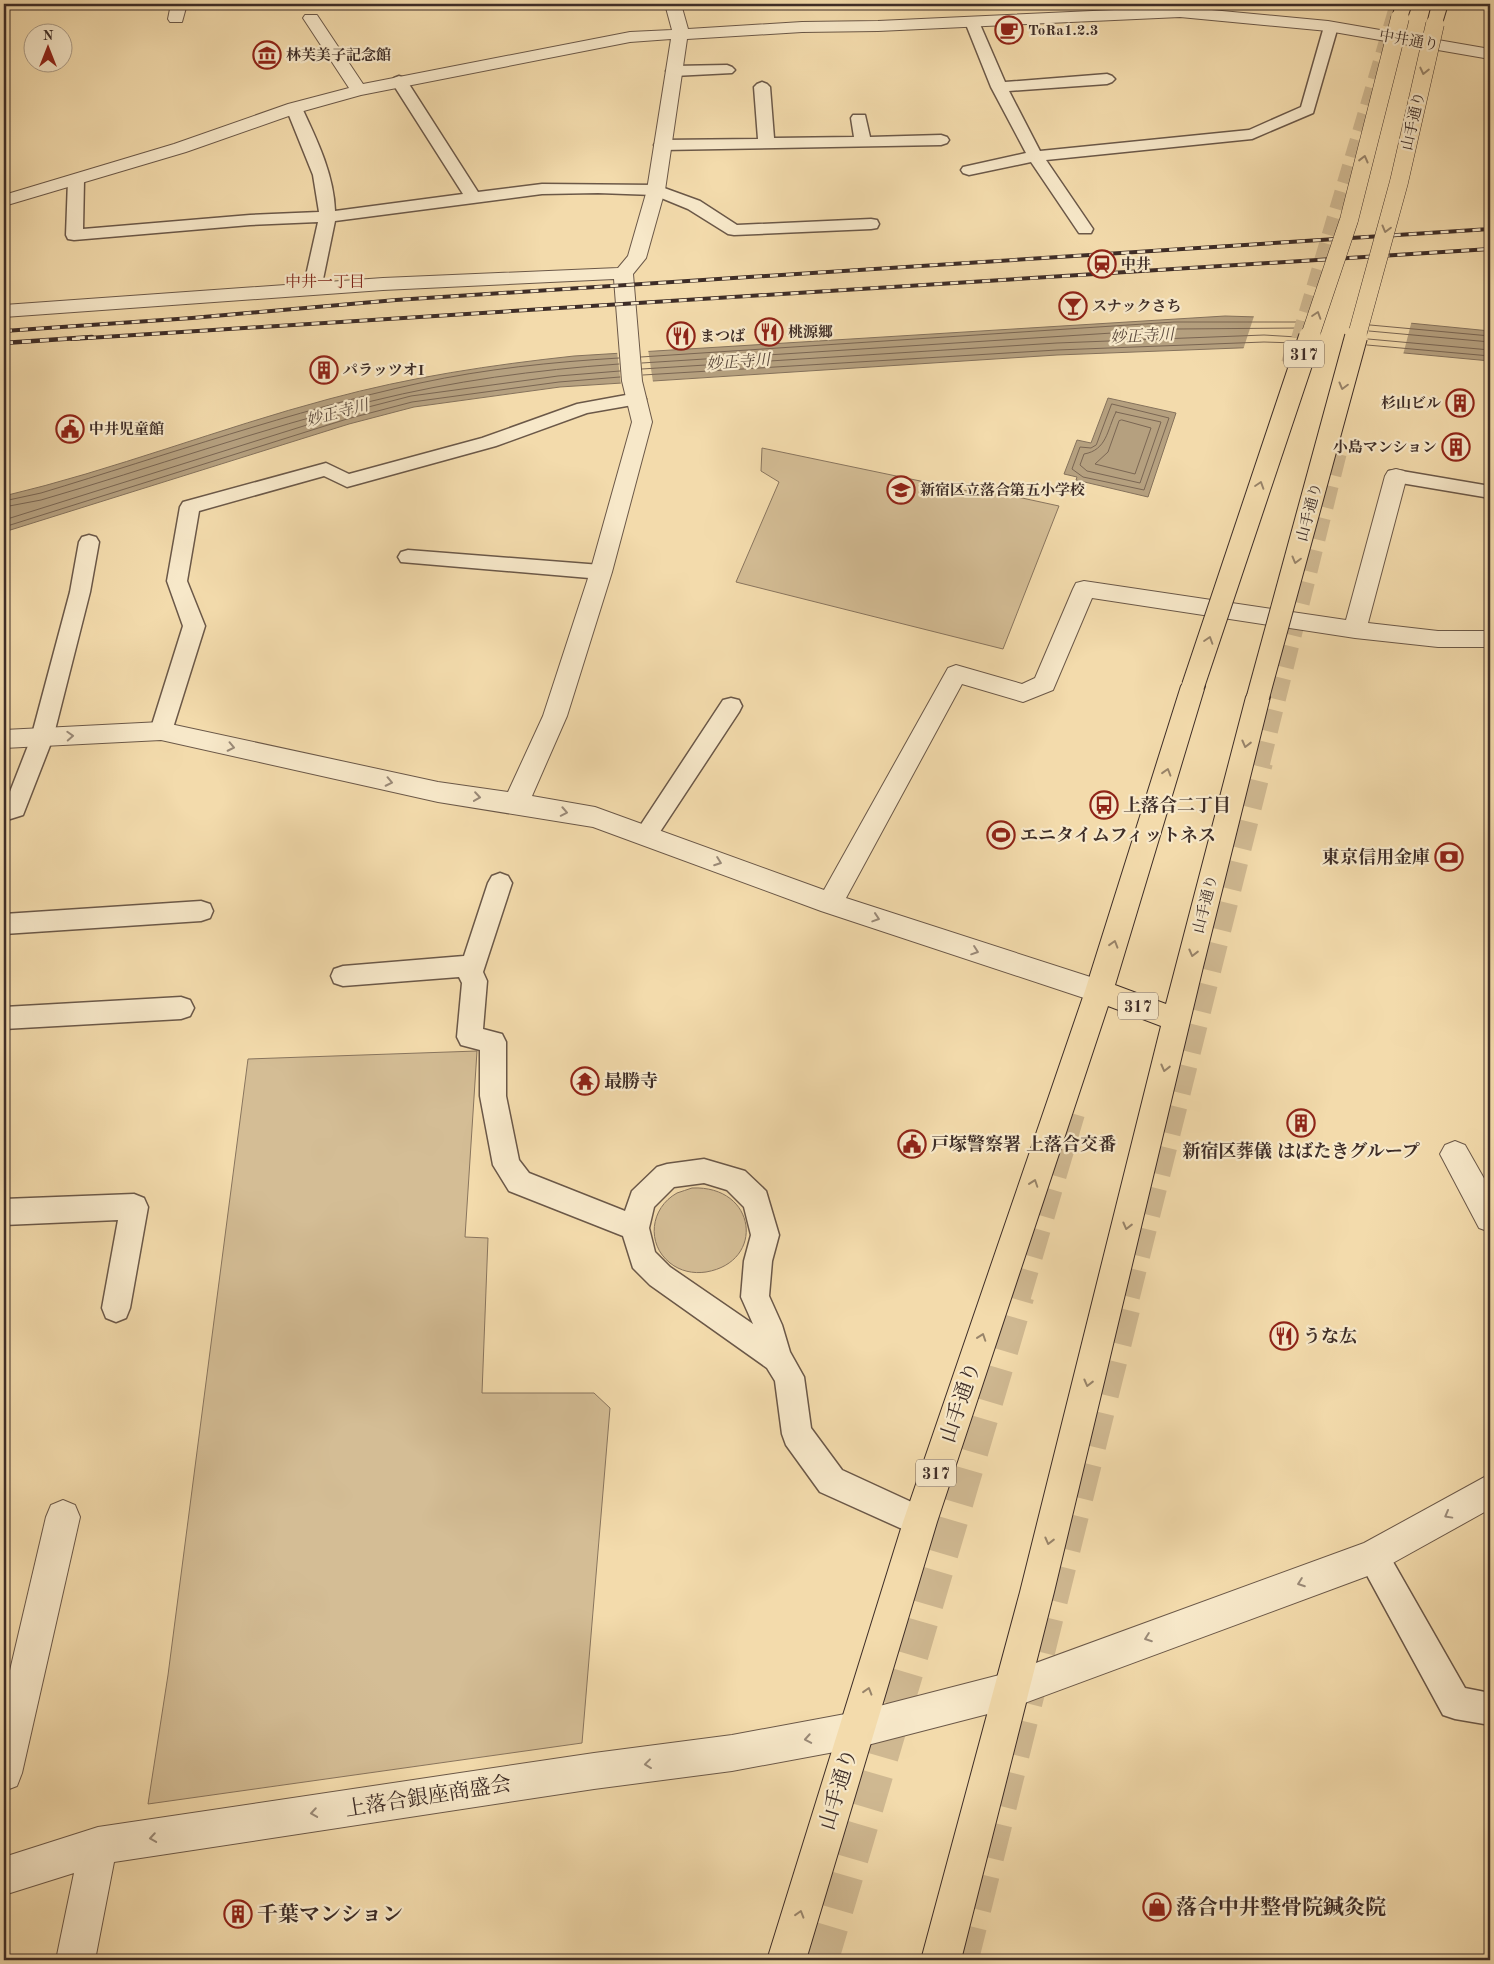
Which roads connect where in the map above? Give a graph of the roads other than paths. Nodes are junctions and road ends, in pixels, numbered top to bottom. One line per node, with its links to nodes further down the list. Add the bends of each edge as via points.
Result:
1 (673, 4): 8 (street)
2 (1440, 4): 59 (main road, 山手通り / 317, one-way to 59, bridge, via 1399,182 1258,697)
3 (1315, 11): 7 (street)
4 (1402, 11): 56 (main road, 山手通り / 317, one-way to 4, bridge, via 1193,686 1349,220)
5 (311, 18): 16 (street)
6 (972, 22): 7 (street, 中井通り, via 1180,12); 8 (street, 中井通り); 15 (lane)
7 (1328, 26): 9 (street, 中井通り); 23 (lane, via 1330,30 1308,110 1252,134)
8 (680, 33): 11 (street); 13 (street, 中井通り, via 630,37)
9 (1490, 54)
10 (727, 70): 11 (lane)
11 (674, 71): 22 (street)
12 (1107, 79): 15 (lane)
13 (399, 81): 16 (street, 中井通り); 27 (lane)
14 (762, 87): 21 (lane)
15 (998, 87): 23 (lane)
16 (358, 90): 17 (street, 中井通り)
17 (294, 108): 25 (street, 中井通り); 29 (lane, via 314,152)
18 (859, 118): 20 (lane)
19 (941, 140): 20 (lane)
20 (863, 142): 21 (lane)
21 (766, 144): 22 (lane)
22 (662, 146): 26 (street)
23 (1035, 156): 24 (lane); 31 (lane)
24 (969, 170)
25 (76, 180): 28 (street, 中井通り); 29 (lane, via 74,235 250,220)
26 (656, 190): 27 (lane, via 542,189); 30 (lane, via 694,205 734,230); 32 (street, via 637,258)
27 (473, 197): 29 (lane)
28 (4, 201)
29 (328, 217): 33 (lane)
30 (872, 224)
31 (1085, 229)
32 (623, 273): 33 (street); 35 (street)
33 (312, 289): 34 (street)
34 (4, 311)
35 (634, 390): 40 (street, via 642,422); 44 (lane, via 490,442 346,481 326,469 190,507 177,581 194,626)
36 (1396, 476): 37 (lane); 41 (street)
37 (1490, 492)
38 (89, 542): 45 (lane, via 80,592)
39 (408, 557): 40 (lane)
40 (601, 572): 47 (street, via 555,716)
41 (1355, 630): 42 (street, via 1438,639); 51 (street, via 1084,589 1045,684 1023,693 956,674)
42 (1490, 639)
43 (730, 706): 49 (lane)
44 (161, 731): 45 (street, one-way to 44); 47 (street, one-way to 47)
45 (42, 738): 46 (street); 48 (lane, via 15,809)
46 (4, 739)
47 (520, 807): 49 (street, one-way to 49, via 595,817)
48 (4, 812)
49 (646, 835): 51 (street, one-way to 51)
50 (500, 883): 54 (lane, via 473,966)
51 (830, 903): 56 (street, one-way to 56)
52 (201, 911): 53 (lane)
53 (4, 924)
54 (466, 966): 55 (lane); 63 (lane, via 475,981 470,1036 493,1042 493,1096 506,1166 519,1182)
55 (343, 976)
56 (1099, 991): 59 (main road, 317); 68 (main road, 山手通り / 317, one-way to 56)
57 (181, 1008): 58 (lane)
58 (4, 1018)
59 (1177, 1020): 70 (main road, 山手通り / 317, one-way to 70)
60 (1455, 1154): 62 (street)
61 (4, 1212): 64 (lane, via 134,1207)
62 (1490, 1218)
63 (635, 1228): 65 (lane, via 643,1259 660,1276); 65 (lane, via 642,1200 667,1176 704,1171 735,1180 756,1200 765,1235 758,1261 755,1297 768,1325)
64 (116, 1308)
65 (777, 1358): 68 (lane, via 788,1378 797,1434 830,1481)
66 (1490, 1491): 69 (street, 上落合銀座商盛会, one-way to 69)
67 (63, 1517): 73 (street)
68 (920, 1522): 72 (main road, 山手通り / 317, one-way to 68)
69 (1373, 1557): 70 (street, 上落合銀座商盛会, one-way to 70); 71 (lane, via 1455,1703)
70 (1011, 1690): 72 (street, 上落合銀座商盛会); 78 (main road, 山手通り / 317)
71 (1490, 1709)
72 (856, 1730): 74 (street, 上落合銀座商盛会, one-way to 74, via 732,1753); 77 (main road, 山手通り / 317, one-way to 72)
73 (4, 1772)
74 (98, 1846): 75 (street, 上落合銀座商盛会); 76 (street)
75 (4, 1876)
76 (76, 1960)
77 (786, 1960)
78 (941, 1960)

